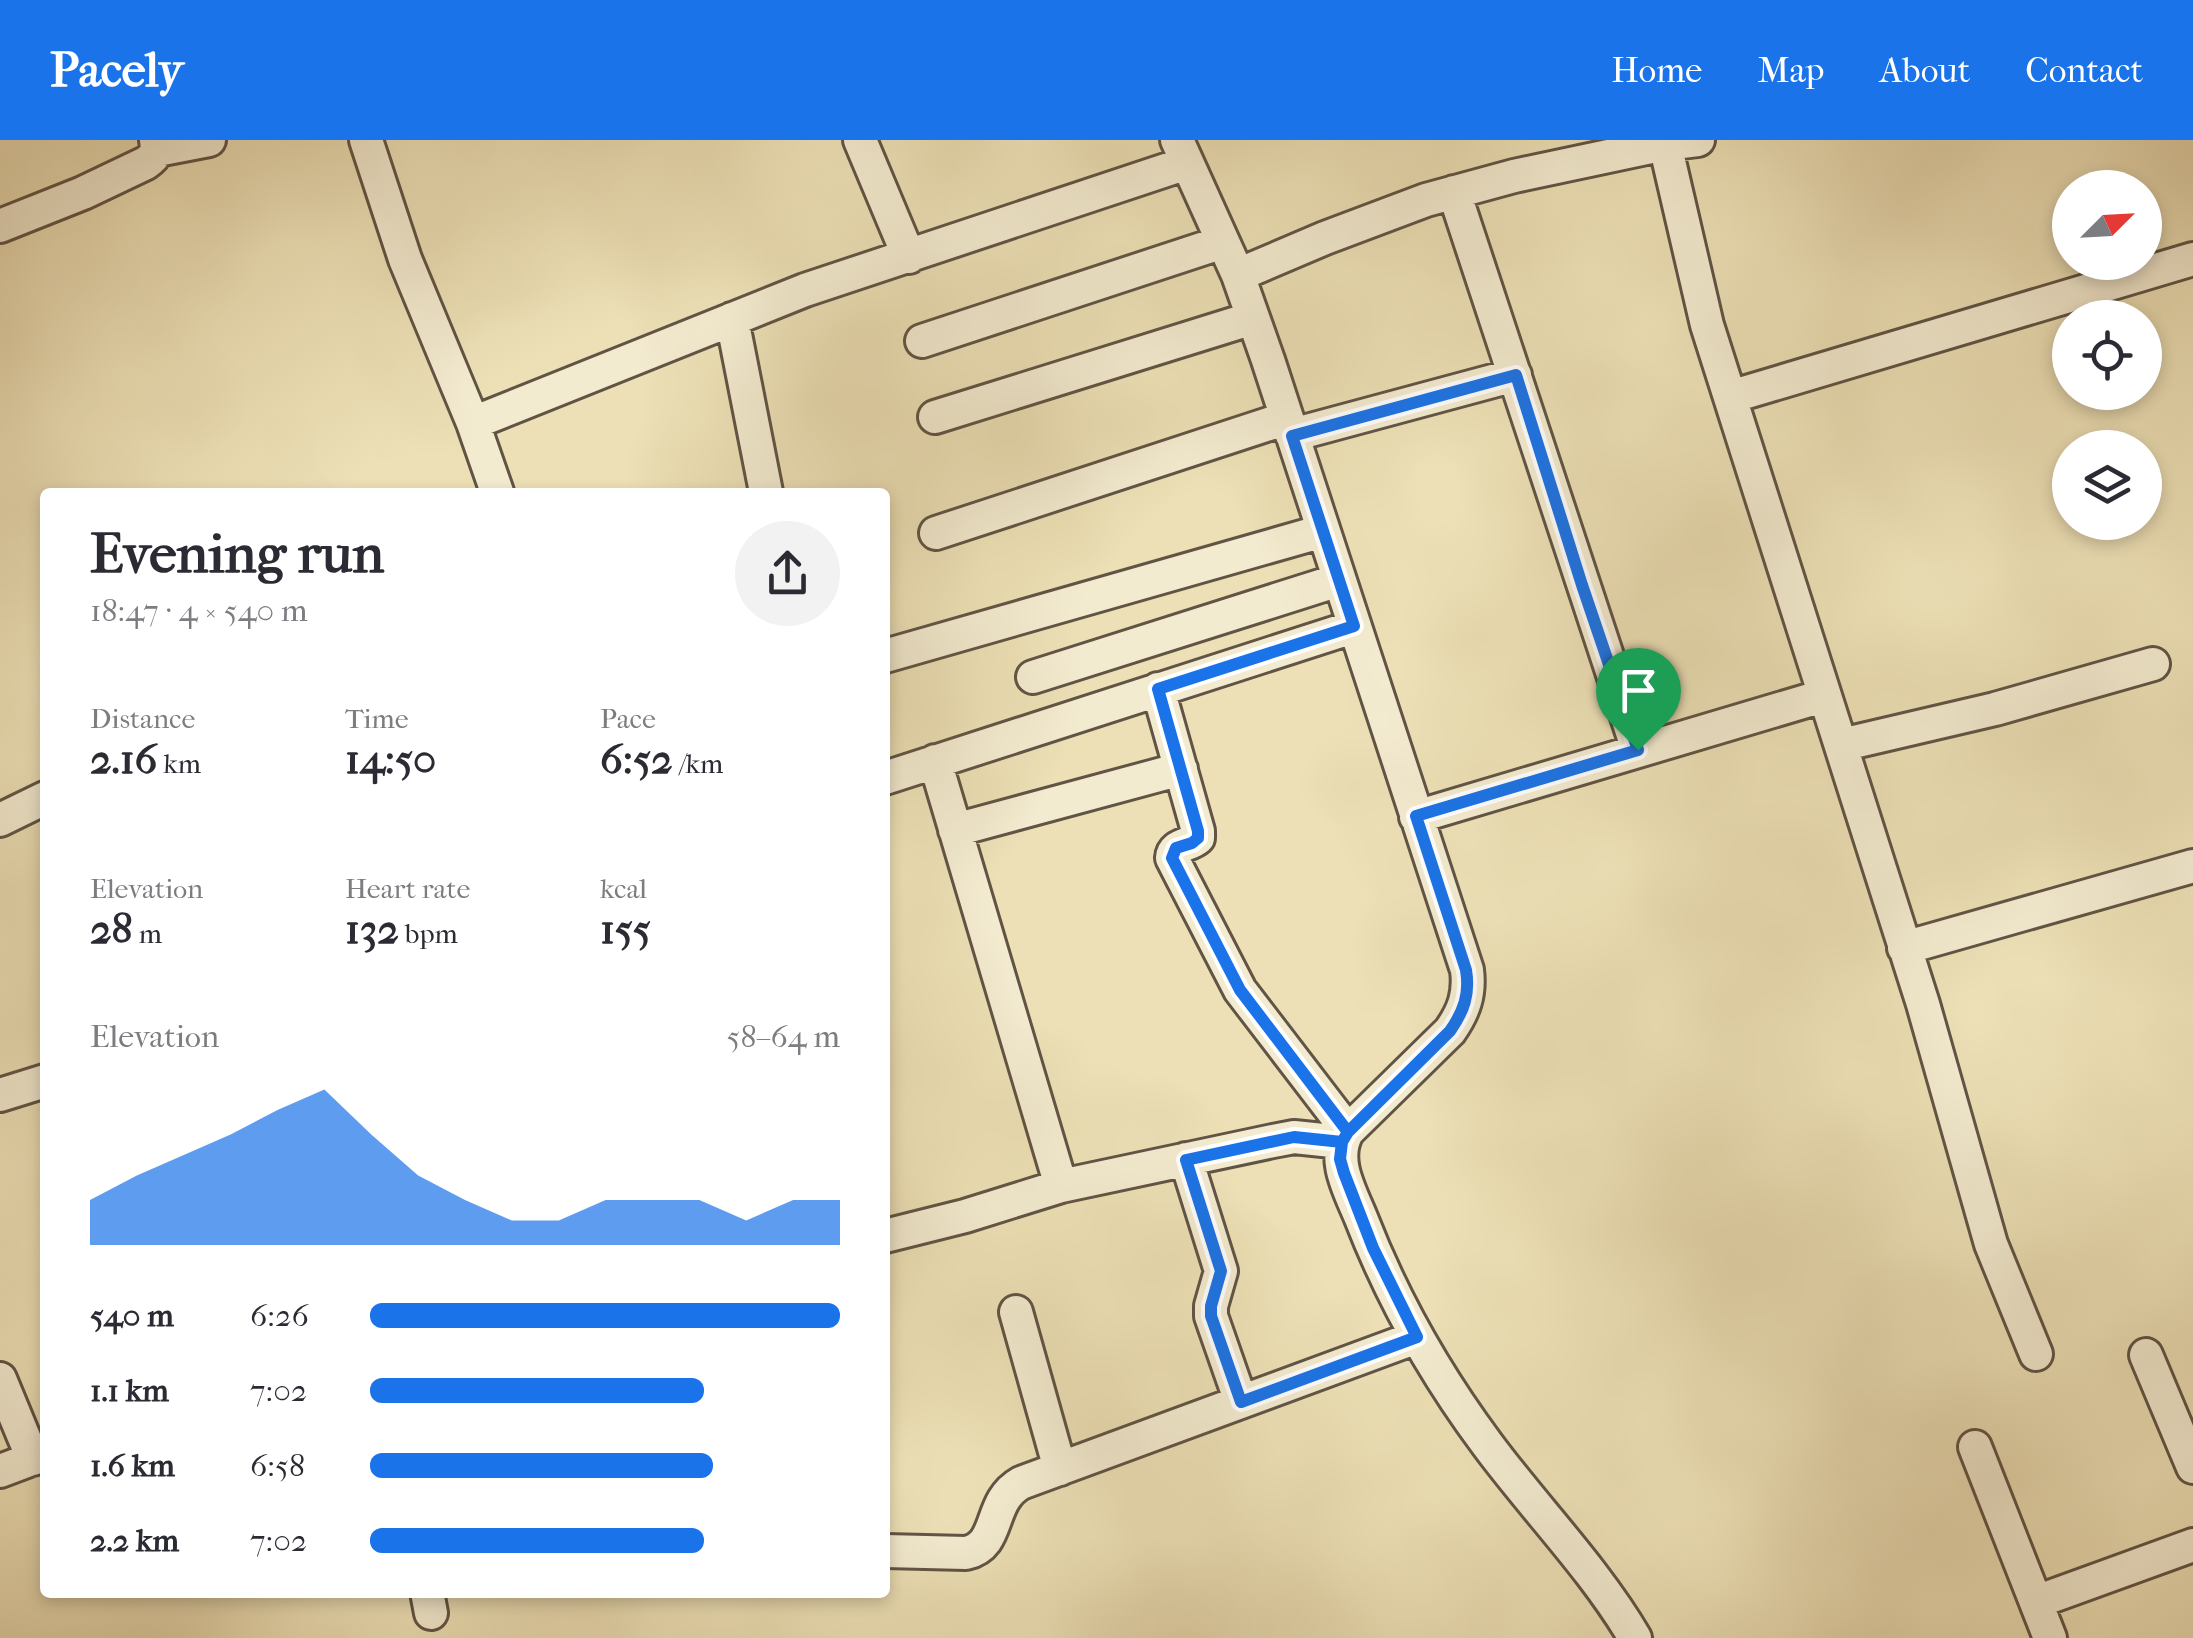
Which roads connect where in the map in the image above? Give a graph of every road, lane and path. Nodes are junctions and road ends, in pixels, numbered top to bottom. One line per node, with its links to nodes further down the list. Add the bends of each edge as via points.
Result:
1 (209, 140): 6 (street)
2 (366, 140): 20 (street, via 405,260)
3 (860, 140): 11 (street)
4 (1698, 140): 5 (street)
5 (1664, 144): 8 (street); 18 (street)
6 (157, 145): 9 (street, via 146,163)
7 (1182, 152): 10 (street); 11 (street)
8 (1454, 192): 13 (street); 17 (street)
9 (0, 226)
10 (1223, 242): 13 (street); 16 (street)
11 (909, 257): 15 (street)
12 (2193, 259): 18 (street)
13 (1238, 275): 14 (street)
14 (1252, 318): 19 (street); 21 (street)
15 (732, 319): 20 (street); 23 (street)
16 (922, 341)
17 (1516, 375): 21 (street); 34 (street)
18 (1730, 398): 32 (street)
19 (935, 418)
20 (473, 423): 22 (street)
21 (1289, 427): 24 (street); 25 (street)
22 (495, 488)
23 (765, 488)
24 (1323, 531): 26 (street); 28 (street)
25 (936, 533)
26 (1339, 580): 27 (street); 30 (street)
27 (1354, 626): 31 (street); 39 (street)
28 (890, 655)
29 (2154, 664): 33 (street)
30 (1032, 677)
31 (1158, 689): 35 (street); 36 (street)
32 (1824, 696): 33 (street); 34 (street)
33 (1840, 744): 43 (street)
34 (1638, 750): 39 (street)
35 (934, 761): 37 (street); 41 (street)
36 (1181, 769): 41 (street); 46 (street, via 1198,838 1176,848 1172,858 1240,990)
37 (890, 776)
38 (40, 800): 40 (street)
39 (1416, 816): 46 (street, via 1466,970 1466,1001 1450,1031)
40 (0, 820)
41 (955, 830): 48 (street)
42 (2193, 866): 43 (street)
43 (1904, 948): 52 (street, via 1991,1244)
44 (40, 1083): 45 (street)
45 (0, 1096)
46 (1345, 1137): 47 (street, via 1294,1137); 51 (street, via 1344,1173)
47 (1186, 1160): 48 (street); 55 (street, via 1221,1271 1211,1316)
48 (1061, 1186): 49 (street)
49 (890, 1235)
50 (1016, 1312): 59 (street)
51 (1417, 1337): 55 (street); 64 (street, via 1486,1442 1610,1601)
52 (2036, 1354)
53 (2146, 1355): 58 (street)
54 (0, 1379): 57 (street)
55 (1241, 1402): 59 (street)
56 (1975, 1448): 63 (street)
57 (39, 1456): 60 (street)
58 (2193, 1468)
59 (1060, 1469): 62 (street, via 1009,1490 978,1550)
60 (0, 1471)
61 (2193, 1545): 63 (street)
62 (890, 1551)
63 (2036, 1602): 65 (street)
64 (1625, 1636)
65 (2050, 1638)

